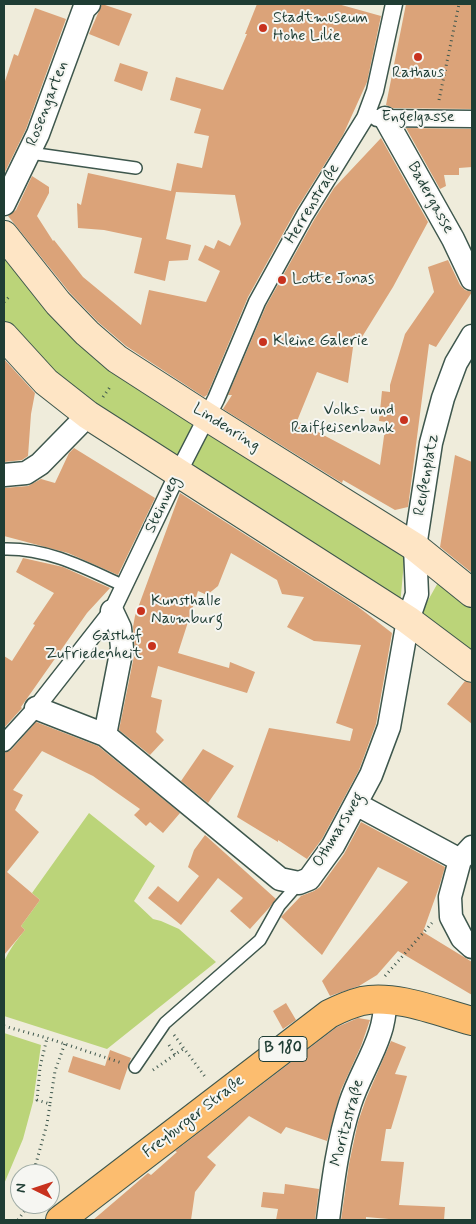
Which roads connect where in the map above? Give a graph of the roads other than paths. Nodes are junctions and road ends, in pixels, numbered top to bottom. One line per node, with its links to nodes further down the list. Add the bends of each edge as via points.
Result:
1 (89, 4): 5 (street, Rosengarten, via 84,9)
2 (394, 4): 3 (street, Herrenstraße, via 375,91)
3 (375, 118): 4 (street, Engelgasse); 9 (street, Badergasse, via 453,239); 12 (street, Herrenstraße, via 305,216 257,302)
4 (472, 118)
5 (30, 153): 6 (lane); 7 (street, Rosengarten)
6 (136, 168)
7 (4, 204)
8 (4, 236): 12 (main road, Lindenring, via 58,303 118,359)
9 (472, 279)
10 (4, 336): 13 (main road, via 46,382)
11 (472, 336): 16 (street, Reußenplatz, via 456,363 443,398 431,443)
12 (211, 408): 14 (street, Steinweg); 16 (main road, Lindenring)
13 (88, 415): 14 (main road); 15 (street, via 40,464 26,472)
14 (178, 473): 18 (street, Steinweg); 21 (main road)
15 (4, 475)
16 (415, 547): 19 (main road, Lindenring); 21 (street, Reußenplatz, via 417,594)
17 (4, 549): 18 (lane, via 22,548 72,561)
18 (124, 586): 20 (street, Steinweg)
19 (472, 593)
20 (112, 611): 23 (street, Steinweg); 24 (street, via 120,628 122,648)
21 (408, 620): 22 (main road); 26 (street, Othmarsweg, via 388,727 371,775)
22 (472, 668)
23 (36, 708): 24 (street); 25 (street, Steinweg)
24 (105, 736): 28 (street, Othmarsweg, via 280,879)
25 (4, 743)
26 (356, 804): 27 (street); 28 (street, Othmarsweg, via 333,846 309,879)
27 (466, 853): 29 (street, via 450,897 451,917 462,938)
28 (299, 883): 32 (lane, via 279,906 260,940 165,1023)
29 (472, 947)
30 (380, 999): 31 (main road, Freyburger Straße / B 180); 33 (main road, Freyburger Straße / B 180, via 361,1001 329,1014); 34 (street, Moritzstraße, via 384,1017 380,1034 357,1084 342,1135)
31 (472, 1021)
32 (135, 1067)
33 (71, 1217)
34 (328, 1220)

